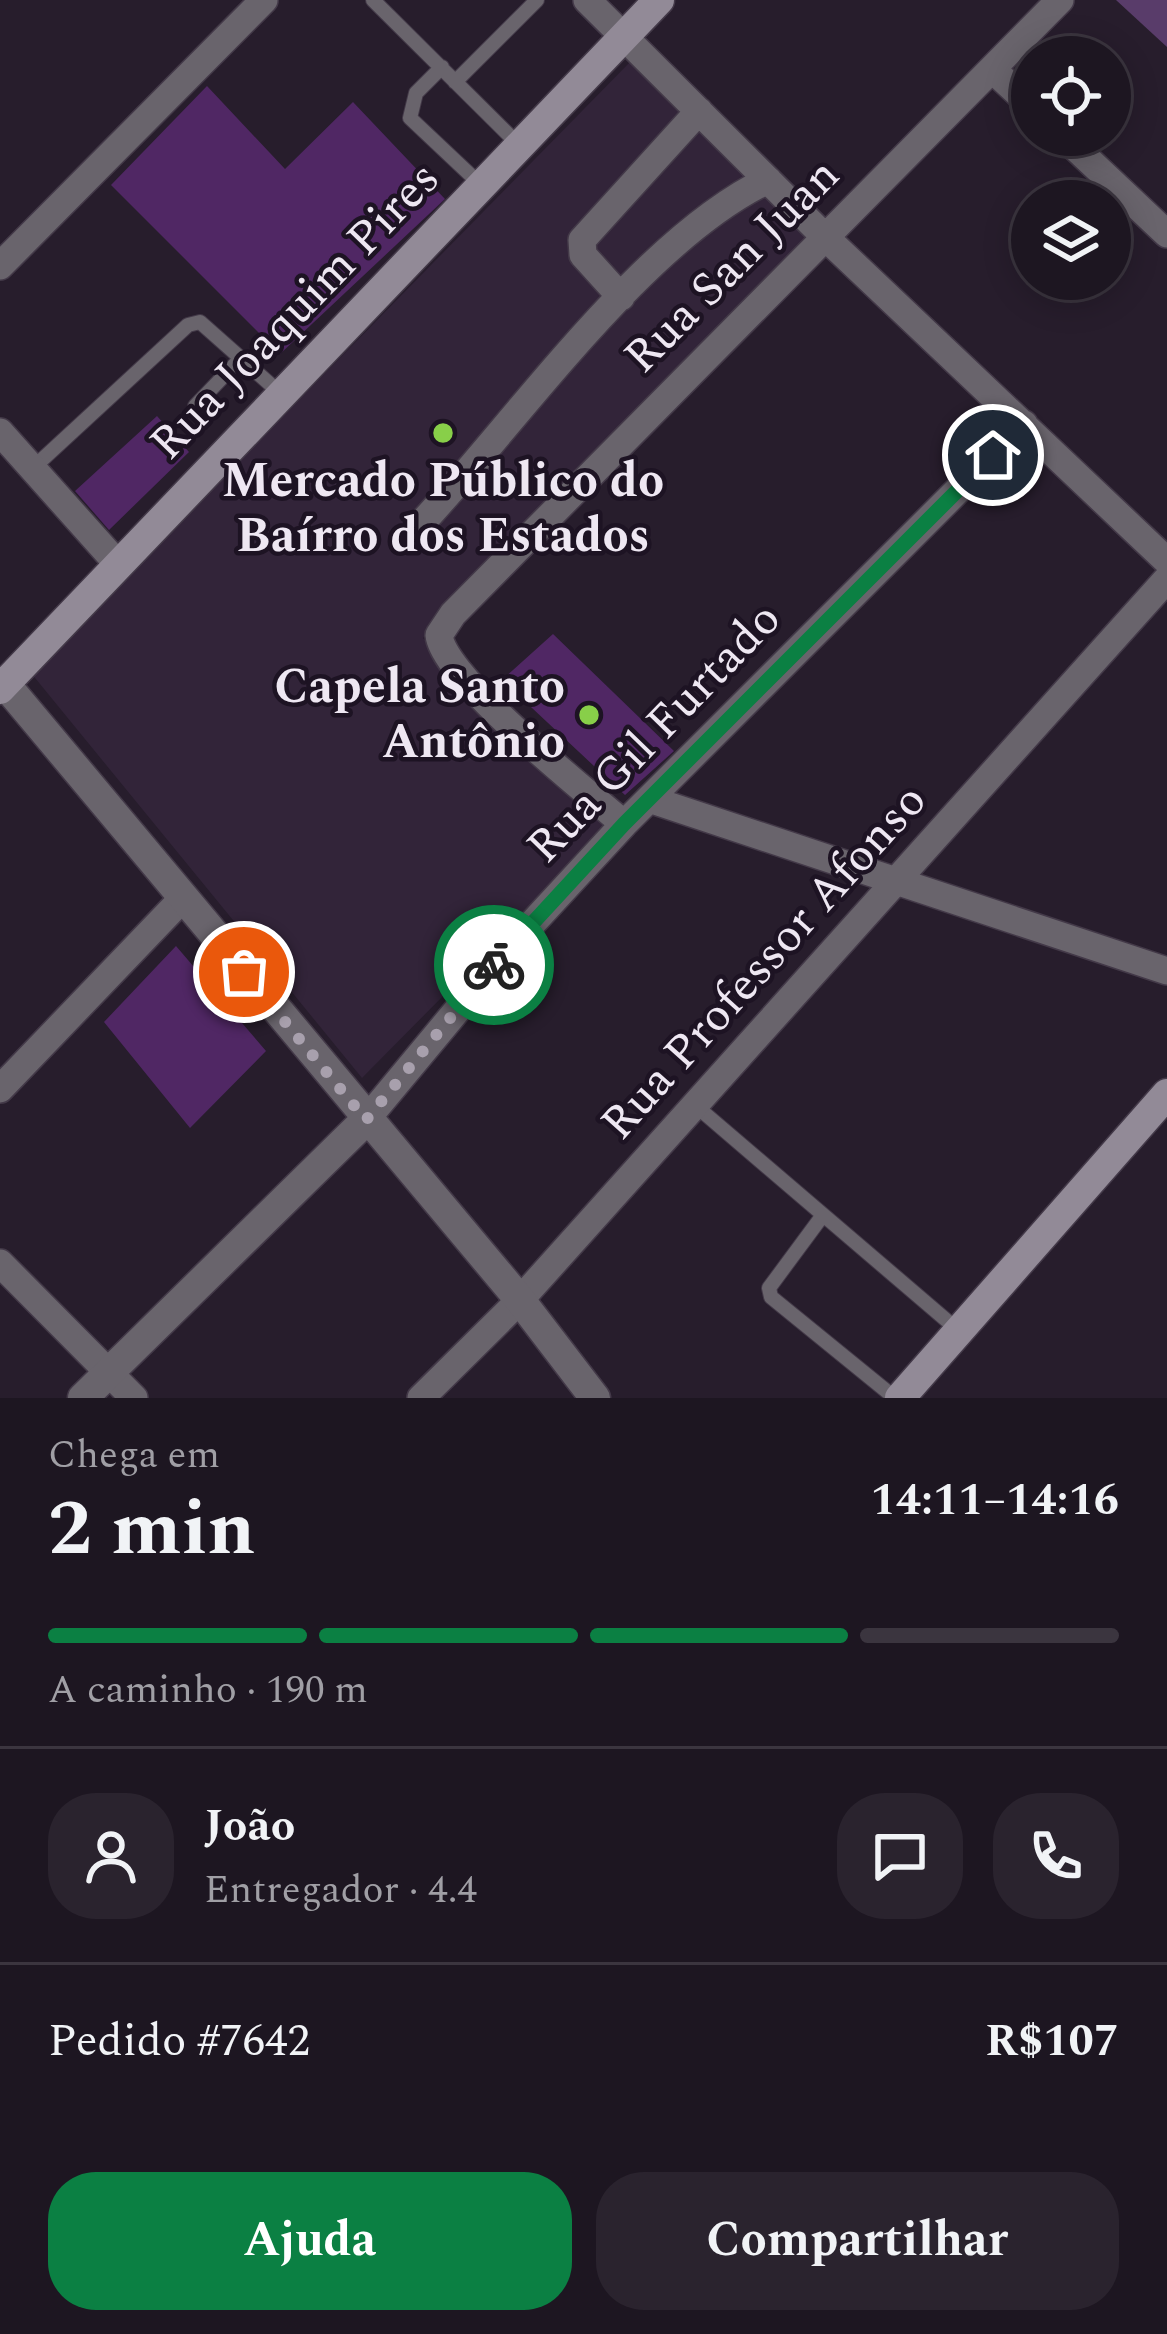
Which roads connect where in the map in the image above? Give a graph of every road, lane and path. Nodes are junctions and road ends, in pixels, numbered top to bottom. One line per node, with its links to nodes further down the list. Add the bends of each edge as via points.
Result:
1 (264, 0): 19 (street)
2 (373, 0): 8 (lane)
3 (537, 0): 10 (lane)
4 (587, 0): 7 (street)
5 (659, 0): 7 (main road, Rua Joaquim Pires)
6 (1060, 0): 9 (street, Rua San Juan)
7 (623, 36): 12 (street); 13 (main road, Rua Joaquim Pires)
8 (442, 67): 10 (lane); 16 (lane, via 416,93 410,118)
9 (992, 69): 11 (street); 18 (street, Rua San Juan)
10 (455, 82): 13 (lane)
11 (1011, 87)
12 (699, 111): 15 (street); 20 (street, via 582,240 583,255)
13 (518, 145): 16 (main road, Rua Joaquim Pires)
14 (1084, 156): 17 (street)
15 (768, 180): 18 (street); 20 (street, via 728,199)
16 (480, 184): 22 (main road, Rua Joaquim Pires)
17 (1167, 234)
18 (823, 235): 24 (street); 33 (street, Rua San Juan, via 439,634 440,648 504,719)
19 (0, 266)
20 (621, 297): 27 (street)
21 (241, 358): 22 (lane); 23 (lane); 26 (lane, via 200,322 188,325)
22 (280, 393): 29 (main road, Rua Joaquim Pires)
23 (196, 406)
24 (1024, 424): 28 (street); 32 (street, Rua Gil Furtado)
25 (0, 431): 26 (street)
26 (33, 468): 29 (street)
27 (420, 525)
28 (1167, 561)
29 (116, 562): 31 (main road, Rua Joaquim Pires)
30 (1167, 579): 34 (street, Rua Professor Afonso)
31 (2, 687): 35 (street)
32 (650, 799): 33 (street, Rua Gil Furtado); 34 (street)
33 (624, 824): 40 (street, Rua Gil Furtado)
34 (897, 883): 36 (street); 39 (street, Rua Professor Afonso)
35 (184, 897): 37 (street); 40 (street)
36 (1167, 971)
37 (0, 1089)
38 (1167, 1094): 44 (main road)
39 (696, 1106): 41 (lane); 43 (street, Rua Professor Afonso)
40 (366, 1120): 43 (street); 45 (street)
41 (823, 1215): 44 (lane); 50 (lane, via 769,1288 771,1297)
42 (0, 1263): 45 (street)
43 (520, 1300): 48 (street, Rua Professor Afonso); 49 (street)
44 (958, 1331): 50 (main road)
45 (108, 1372): 46 (street); 47 (street)
46 (83, 1398)
47 (134, 1398)
48 (421, 1398)
49 (595, 1398)
50 (898, 1398)

